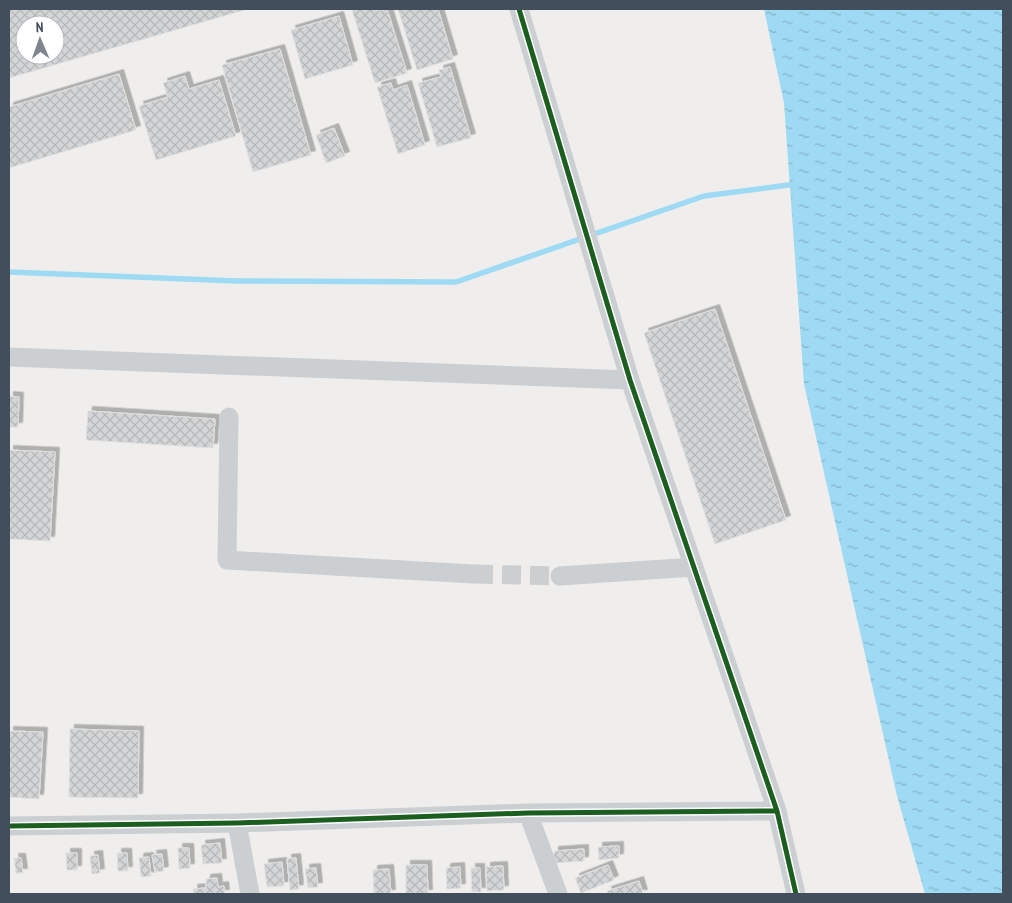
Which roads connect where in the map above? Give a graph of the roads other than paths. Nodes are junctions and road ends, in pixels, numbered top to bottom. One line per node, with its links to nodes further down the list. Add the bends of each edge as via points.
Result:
1 (519, 9): 3 (street)
2 (9, 357): 3 (street)
3 (630, 380): 5 (street)
4 (229, 417): 6 (street, via 227,560)
5 (694, 567): 7 (street); 8 (street)
6 (474, 574)
7 (560, 576)
8 (777, 811): 9 (street); 14 (street)
9 (528, 813): 10 (street); 13 (street)
10 (237, 823): 11 (street); 12 (street)
11 (9, 826)
12 (250, 894)
13 (558, 894)
14 (796, 894)

